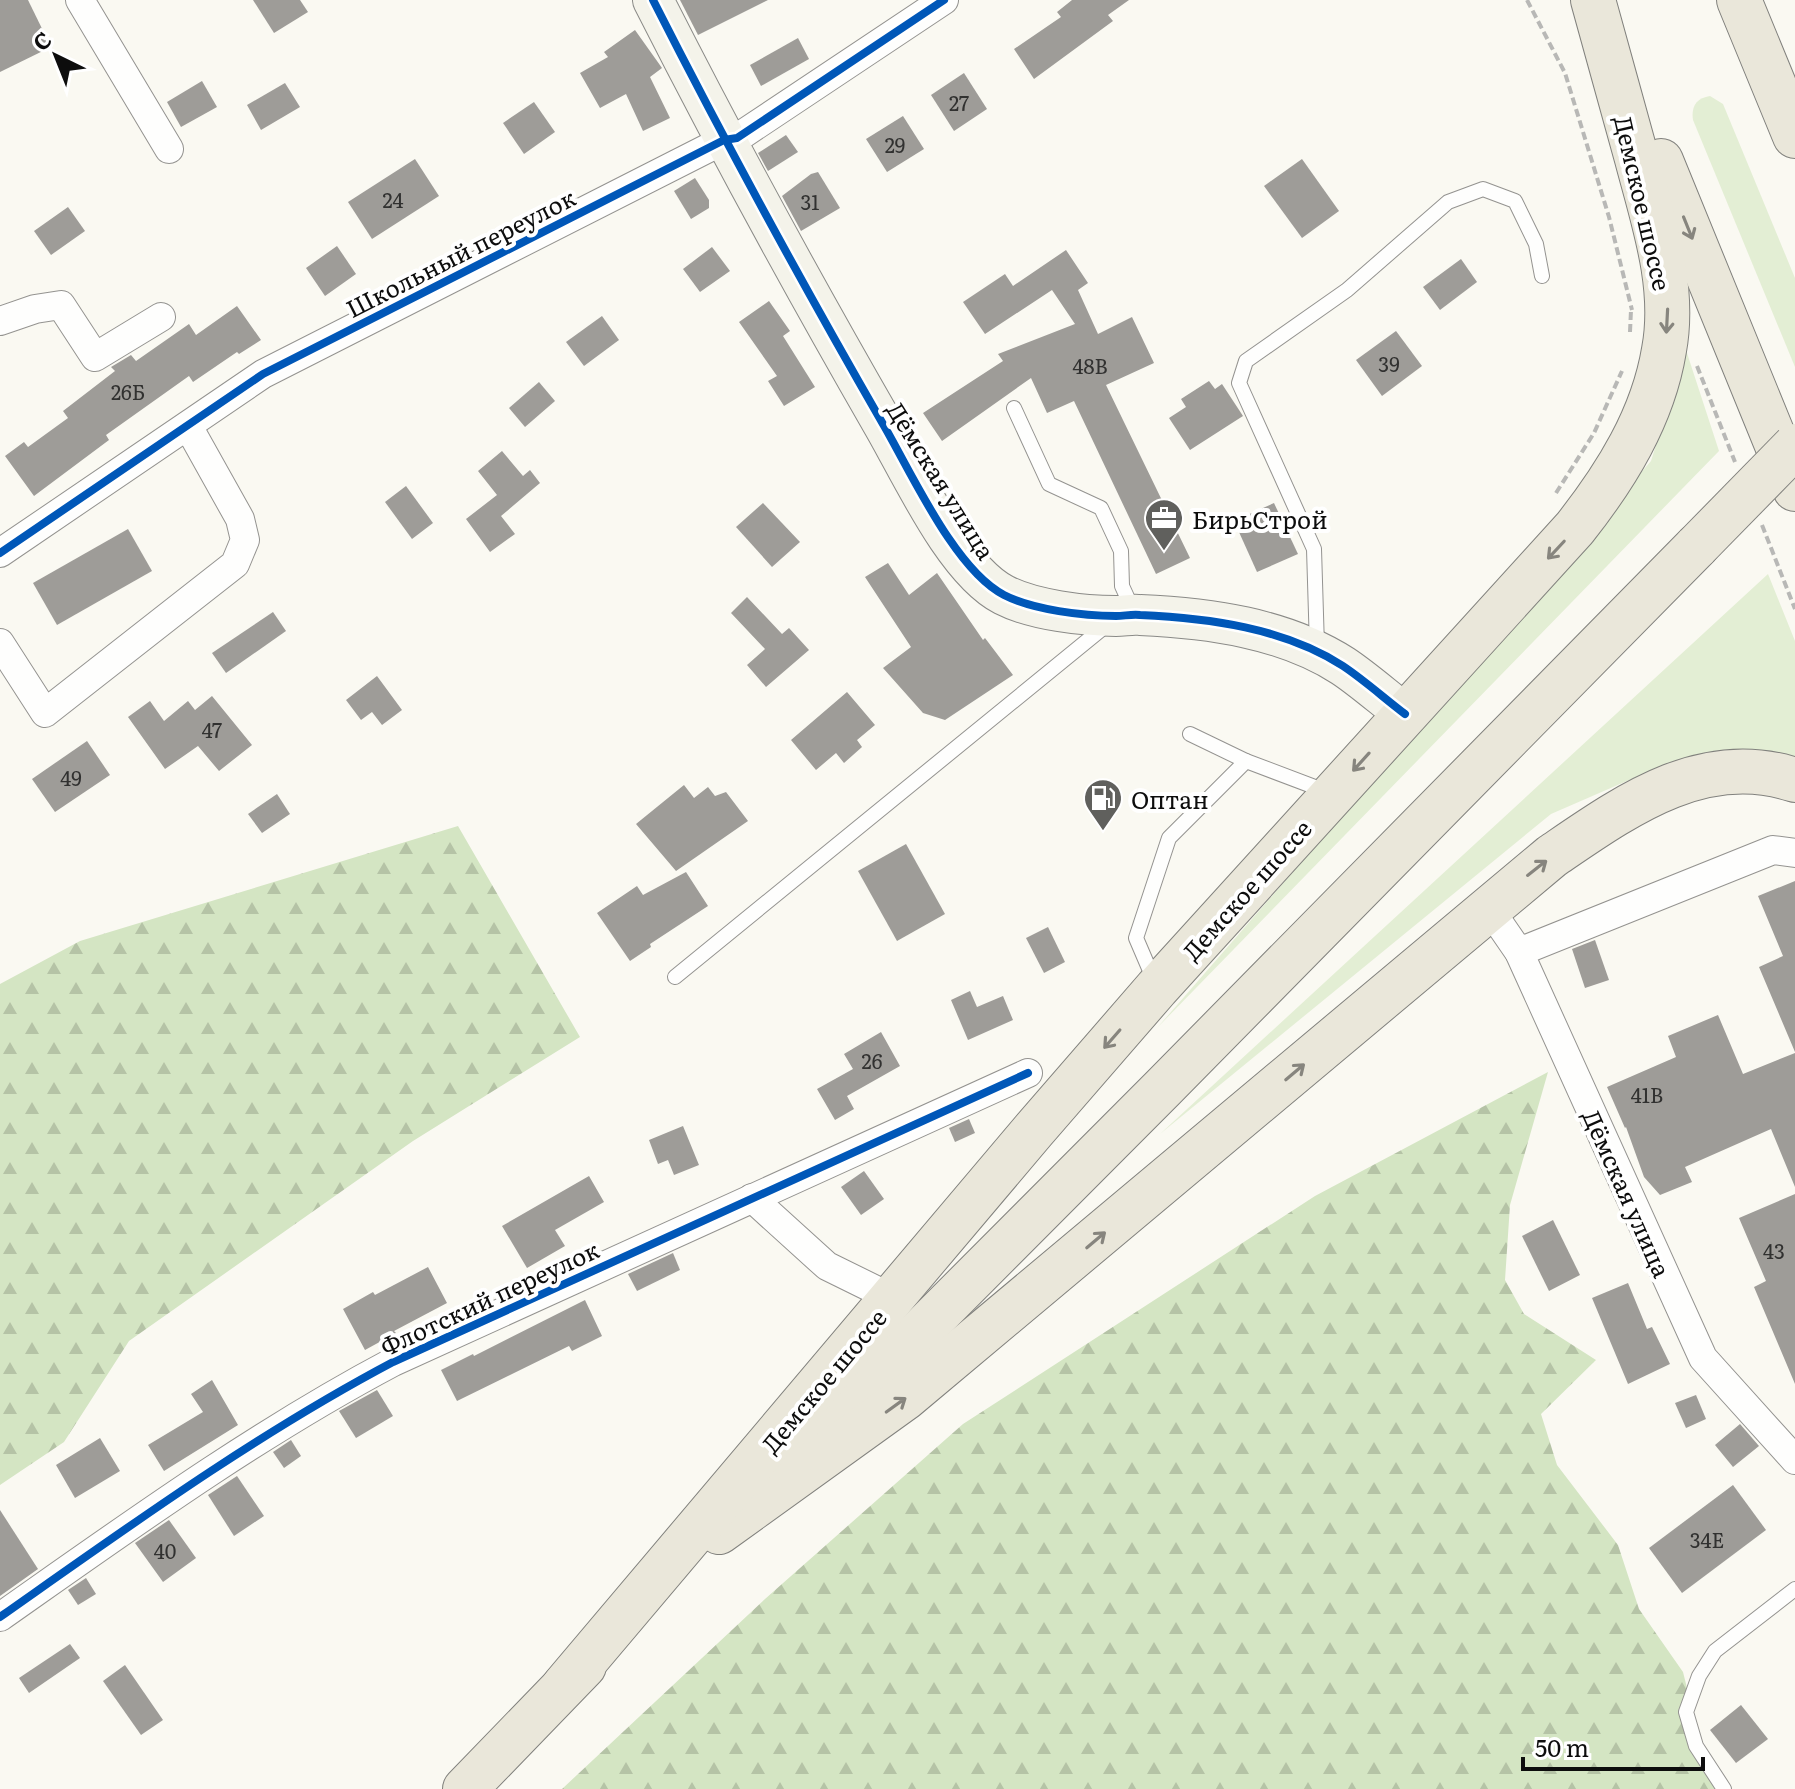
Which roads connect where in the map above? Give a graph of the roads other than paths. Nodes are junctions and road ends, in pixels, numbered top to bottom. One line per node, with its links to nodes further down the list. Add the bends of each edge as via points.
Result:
1 (80, 0): 10 (street)
2 (653, 0): 9 (street, Дёмская улица)
3 (944, 0): 9 (street, Школьный переулок, via 737,138)
4 (1594, 0): 17 (main road, one-way to 17); 22 (main road, Демское шоссе, one-way to 22, via 1664,273 1668,314 1657,382 1604,490)
5 (1739, 0): 7 (main road)
6 (1748, 0): 7 (main road)
7 (1774, 84): 8 (main road)
8 (1795, 136)
9 (724, 140): 15 (street, Школьный переулок, via 263,374); 19 (street, Дёмская улица, via 824,322 972,568 1004,595 1025,602 1075,613)
10 (169, 149)
11 (1542, 276): 21 (lane, via 1536,244 1515,201 1483,189 1448,202 1347,290 1246,361 1239,383 1314,549)
12 (161, 317): 13 (street, via 95,357 61,305)
13 (0, 321)
14 (1014, 408): 19 (lane, via 1049,484 1101,508 1121,551)
15 (188, 426): 18 (street, Школьный переулок); 20 (street, via 240,519 245,540 235,564 45,713)
16 (1795, 446): 36 (main road, Демское шоссе, bridge)
17 (1795, 489)
18 (0, 553)
19 (1126, 615): 21 (street, Дёмская улица, via 1245,628); 30 (lane)
20 (0, 643)
21 (1318, 652): 22 (street, Дёмская улица)
22 (1405, 714): 26 (main road, Демское шоссе, one-way to 26)
23 (1190, 734): 24 (lane)
24 (1246, 761): 26 (lane); 31 (lane, via 1169,838 1136,938)
25 (1795, 780): 28 (main road, one-way to 25, via 1611,816 1681,781 1749,771)
26 (1333, 793): 31 (main road, Демское шоссе)
27 (1795, 853): 29 (street, via 1773,850)
28 (1488, 907): 29 (street, Дёмская улица); 36 (main road, one-way to 28, via 905,1398)
29 (1519, 952): 35 (street, Дёмская улица, via 1703,1358)
30 (675, 977)
31 (1157, 988): 34 (main road, Демское шоссе, one-way to 34)
32 (1028, 1073): 33 (street, Флотский переулок)
33 (752, 1198): 34 (street, via 827,1266); 38 (street, Флотский переулок, via 331,1395)
34 (892, 1298): 39 (main road, Демское шоссе)
35 (1795, 1460)
36 (719, 1532): 39 (main road, Демское шоссе)
37 (1795, 1589): 41 (lane, via 1715,1651 1686,1712 1696,1746)
38 (0, 1617)
39 (564, 1686): 40 (main road, Демское шоссе)
40 (465, 1789)
41 (1724, 1789)

